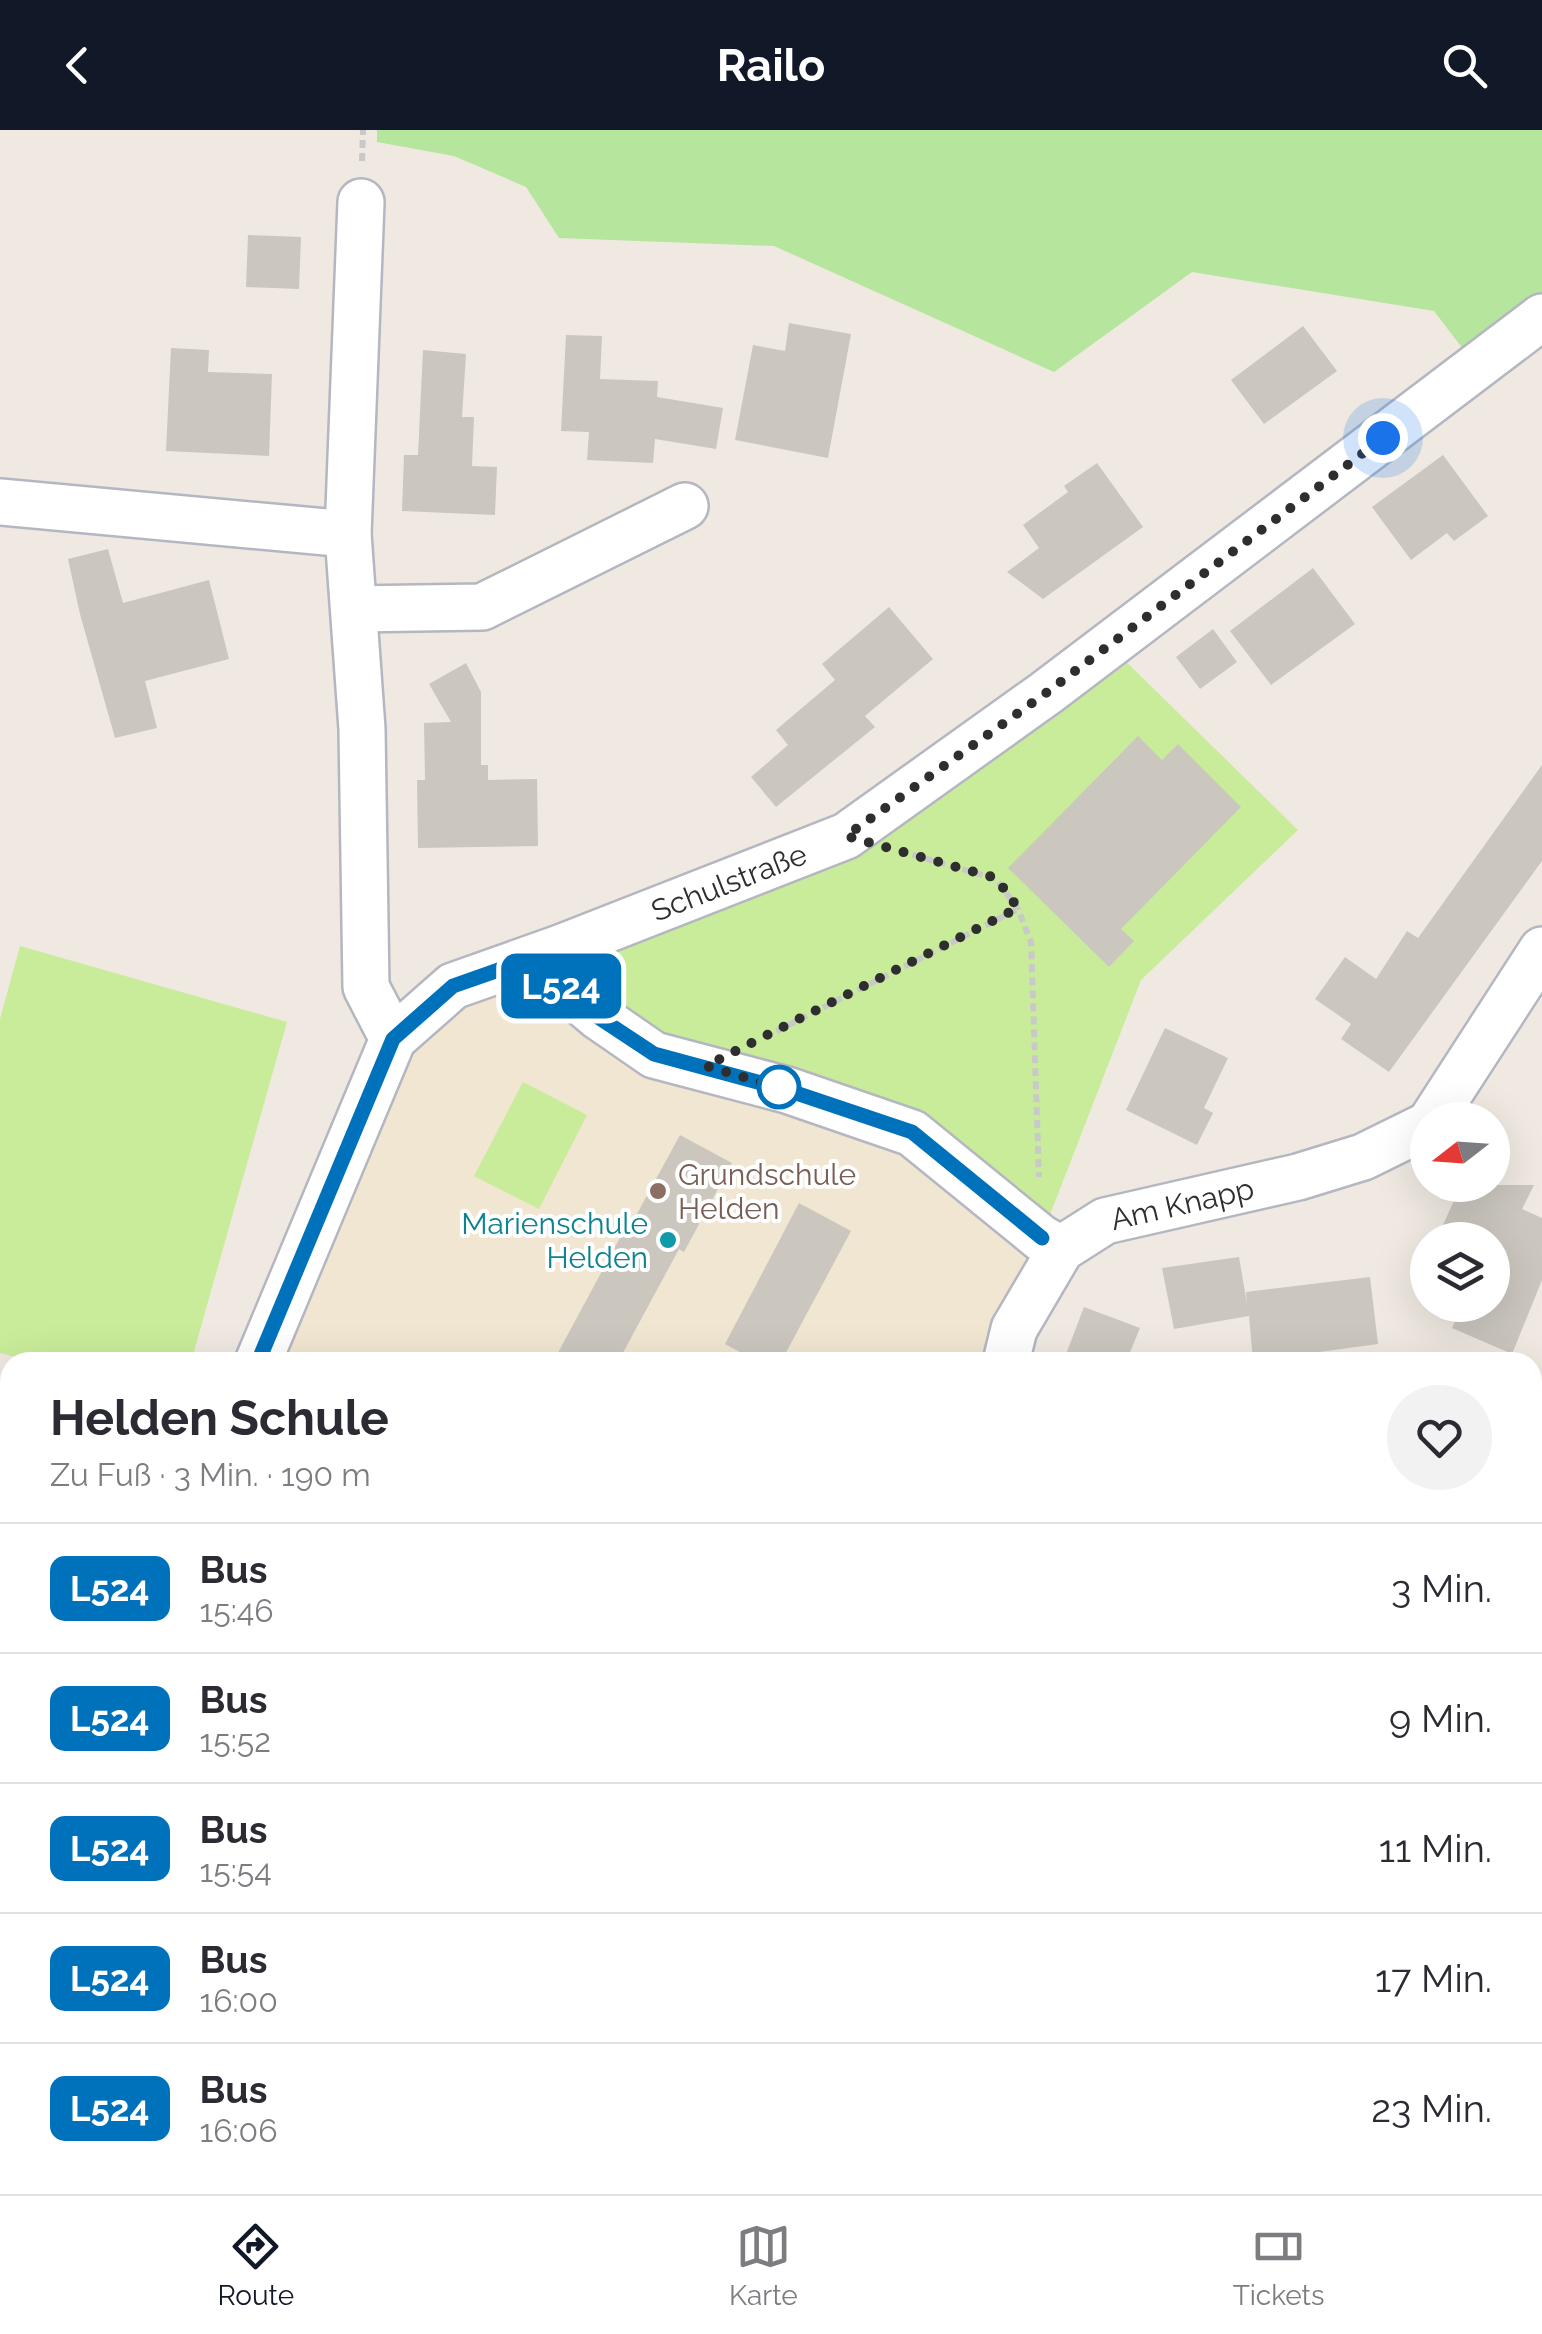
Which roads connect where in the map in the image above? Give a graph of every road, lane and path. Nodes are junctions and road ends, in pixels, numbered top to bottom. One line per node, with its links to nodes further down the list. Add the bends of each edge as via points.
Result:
1 (361, 202): 5 (street)
2 (1542, 318): 7 (street, Schulstraße)
3 (0, 502): 5 (street)
4 (685, 506): 6 (street, via 482,607)
5 (348, 534): 6 (street)
6 (354, 609): 11 (street, via 366,987)
7 (846, 836): 8 (path, via 996,878); 10 (street, Schulstraße)
8 (1018, 908): 12 (path); 15 (path, via 1031,942)
9 (1542, 950): 13 (street, Am Knapp)
10 (530, 959): 11 (street, Schulstraße, via 453,986); 12 (street, via 654,1054)
11 (393, 1039): 16 (street, Schulstraße)
12 (706, 1066): 15 (street, via 912,1132)
13 (1443, 1102)
14 (1410, 1133): 15 (street, Am Knapp, via 1363,1158 1105,1221)
15 (1051, 1244): 17 (street, Am Knapp)
16 (262, 1352)
17 (1008, 1352)

